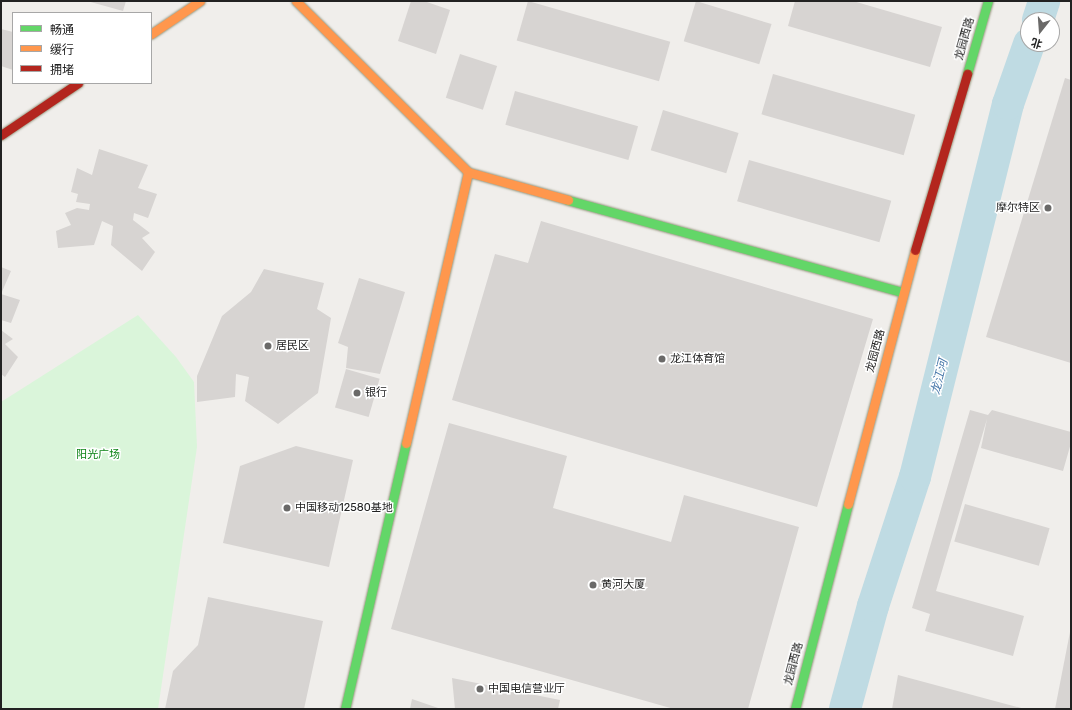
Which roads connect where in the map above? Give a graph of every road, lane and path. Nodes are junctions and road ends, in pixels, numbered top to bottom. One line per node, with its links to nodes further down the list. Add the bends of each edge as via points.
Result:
1 (200, 1): 4 (street)
2 (296, 1): 7 (street)
3 (988, 1): 8 (street, 龙园西路)
4 (152, 33)
5 (77, 84): 6 (street)
6 (1, 135)
7 (468, 172): 8 (street); 9 (street)
8 (903, 292): 10 (street, 龙园西路)
9 (345, 709)
10 (795, 709)

